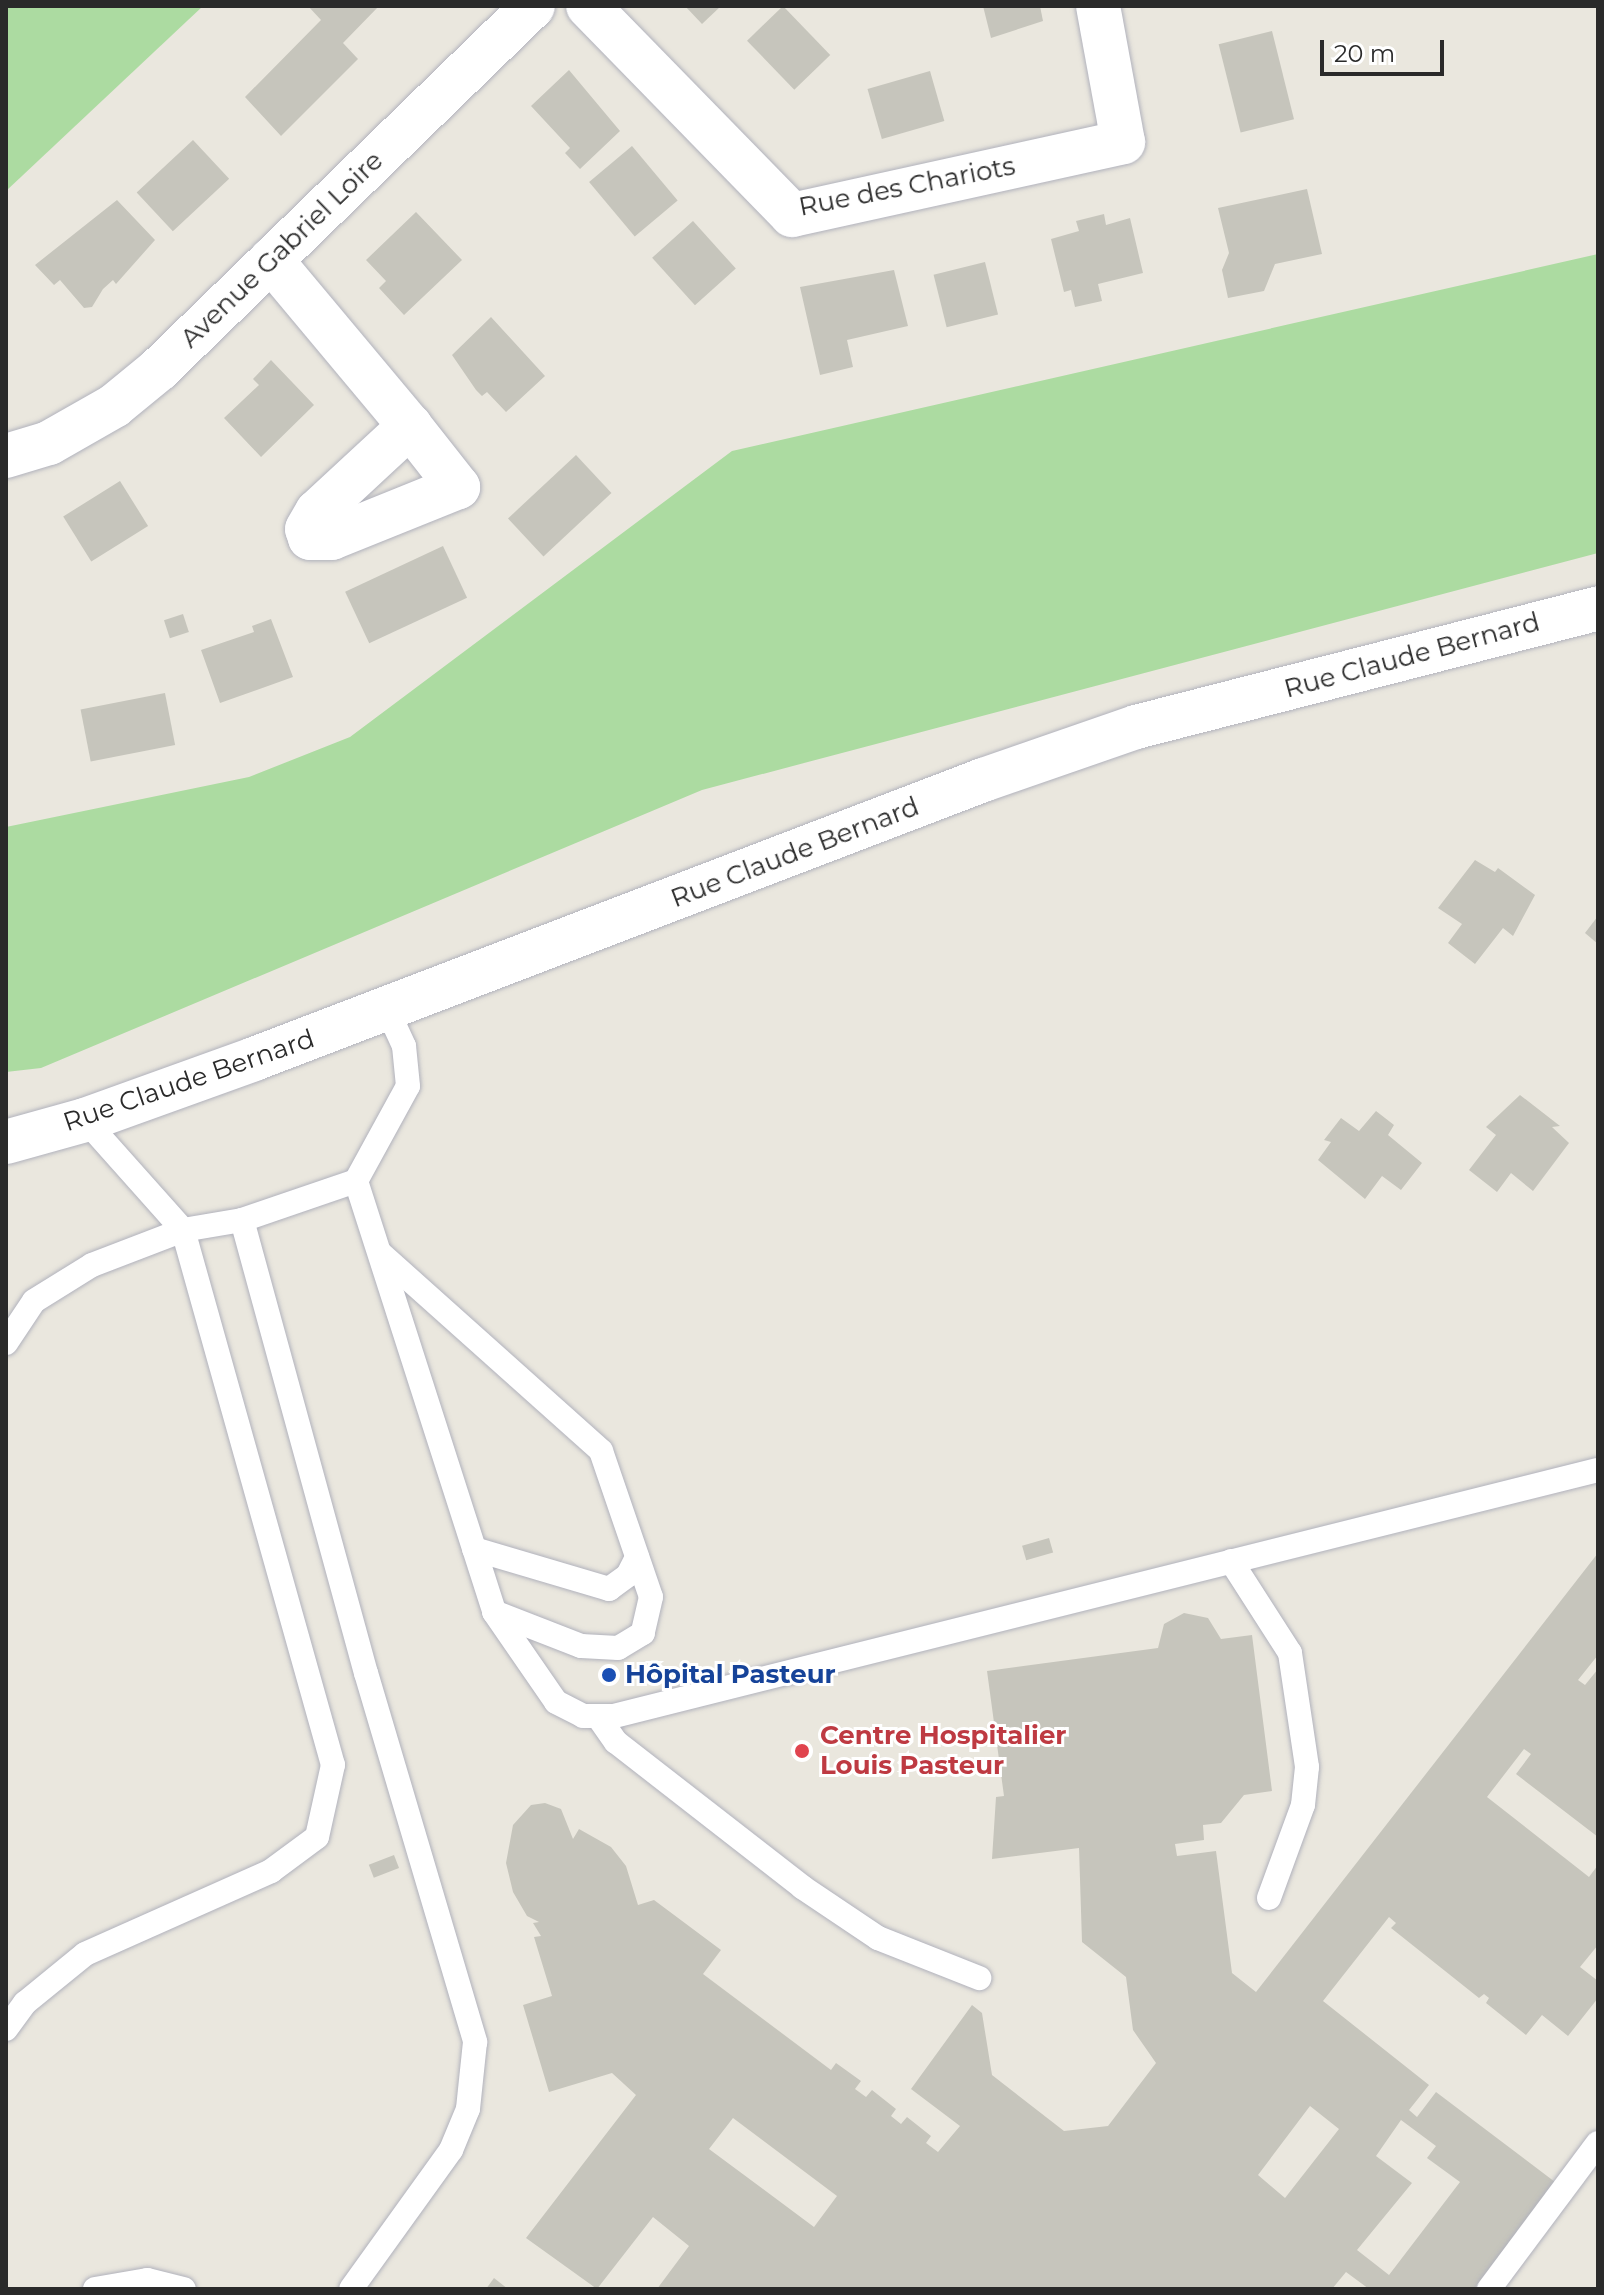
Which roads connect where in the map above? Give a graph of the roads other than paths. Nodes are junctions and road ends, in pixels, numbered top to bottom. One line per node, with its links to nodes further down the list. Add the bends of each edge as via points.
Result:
1 (533, 6): 4 (street, Avenue Gabriel Loire)
2 (588, 6): 3 (street, Rue des Chariots, via 792,215 1123,142)
3 (1098, 6)
4 (271, 260): 5 (street); 6 (street, Avenue Gabriel Loire, via 114,406 49,443)
5 (410, 426)
6 (6, 456)
7 (1598, 608): 8 (street, Rue Claude Bernard, via 1136,727 983,780)
8 (387, 1009): 9 (street, Rue Claude Bernard); 11 (lane, via 404,1046 408,1086)
9 (85, 1120): 10 (street, Rue Claude Bernard); 13 (lane)
10 (6, 1142)
11 (356, 1181): 12 (lane); 14 (lane)
12 (242, 1220): 13 (lane); 28 (lane, via 366,1673 475,2042 468,2109 451,2150)
13 (183, 1230): 15 (lane, via 92,1265 34,1301); 24 (lane, via 333,1765 317,1837 271,1871 85,1954 41,1987)
14 (379, 1252): 17 (lane); 18 (lane, via 601,1451)
15 (6, 1343)
16 (1598, 1470): 19 (lane)
17 (474, 1549): 18 (lane, via 609,1589 628,1575); 20 (lane)
18 (637, 1557): 20 (lane, via 651,1597 643,1633 618,1648 581,1646)
19 (1231, 1561): 21 (lane); 22 (lane, via 1290,1653 1307,1767 1303,1805)
20 (494, 1612): 21 (lane, via 556,1702 573,1713)
21 (599, 1718): 23 (lane, via 616,1742 802,1887 878,1938)
22 (1269, 1898)
23 (979, 1978)
24 (6, 2029)
25 (1598, 2143): 29 (lane)
26 (95, 2289): 27 (lane, via 147,2280)
27 (184, 2289)
28 (351, 2289)
29 (1489, 2289)

